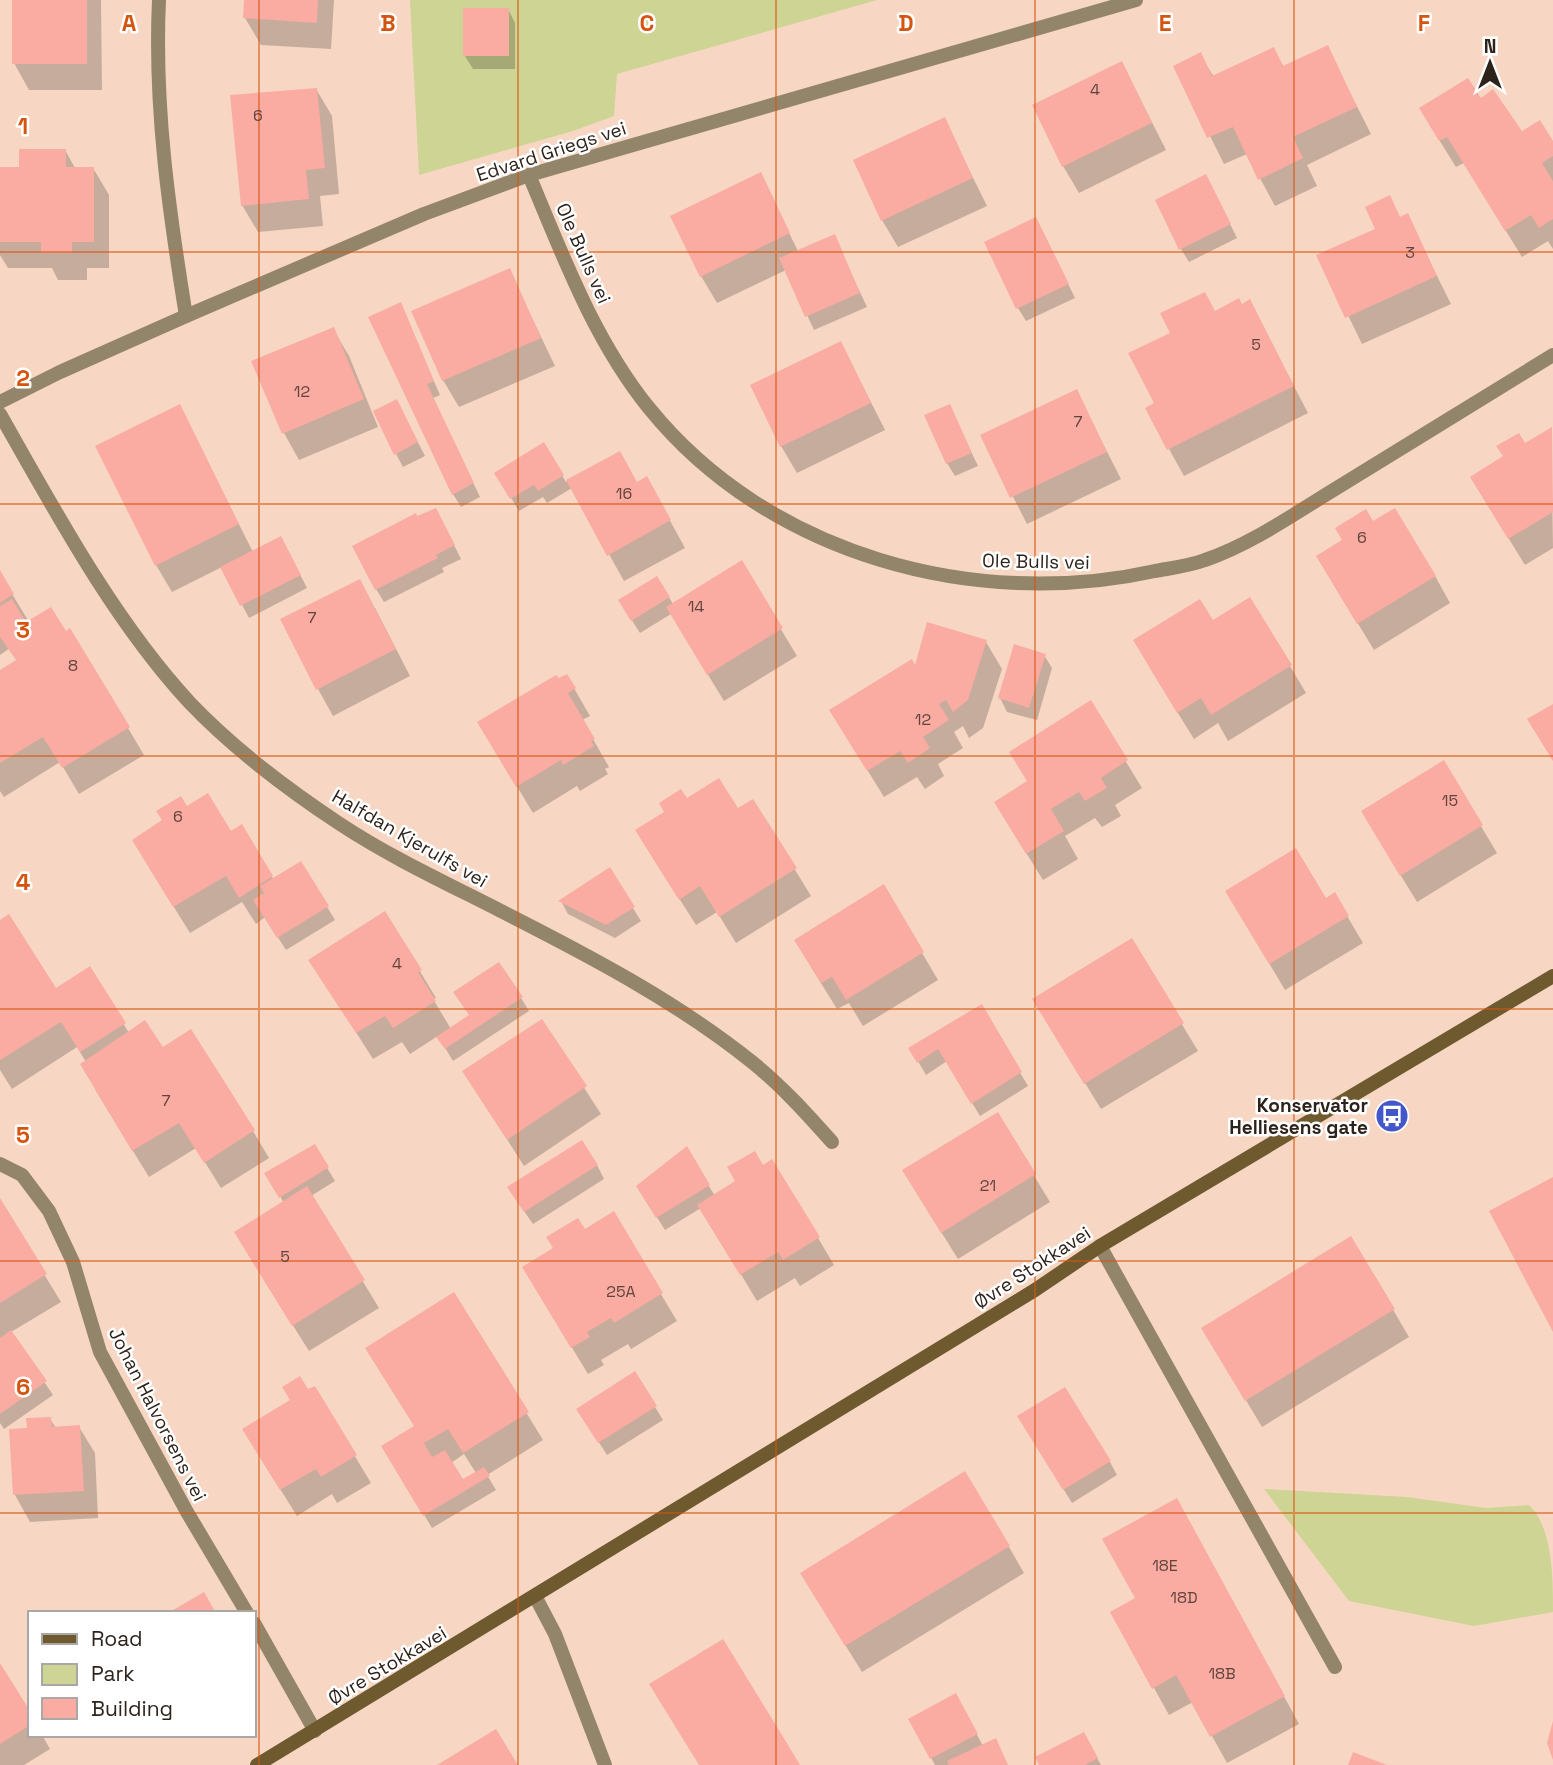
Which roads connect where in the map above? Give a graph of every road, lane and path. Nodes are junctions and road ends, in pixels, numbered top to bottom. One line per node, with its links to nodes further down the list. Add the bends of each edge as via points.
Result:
1 (159, 0): 4 (street, via 157,48 165,183)
2 (1136, 0): 3 (street, Edvard Griegs vei)
3 (529, 175): 4 (street, Edvard Griegs vei, via 424,214); 5 (street, Ole Bulls vei, via 607,349 650,410 716,475 781,519 841,546 926,574 1006,584 1110,581 1205,560 1277,524)
4 (186, 316): 6 (street, Edvard Griegs vei)
5 (1553, 355)
6 (0, 402)
7 (0, 414): 9 (street, Halfdan Kjerulfs vei, via 131,627 190,702 260,766 340,824 587,956 678,1011 752,1062)
8 (1553, 976): 11 (main road, Øvre Stokkavei)
9 (832, 1142)
10 (0, 1164): 13 (street, Johan Halvorsens vei, via 22,1175 49,1211 74,1262 100,1352)
11 (1100, 1245): 12 (main road, Øvre Stokkavei, via 1035,1290); 15 (street)
12 (535, 1596): 16 (main road, Øvre Stokkavei); 18 (street, via 555,1634)
13 (246, 1611)
14 (256, 1627): 16 (street)
15 (1335, 1667)
16 (315, 1731): 17 (main road, Øvre Stokkavei)
17 (257, 1765)
18 (605, 1765)

